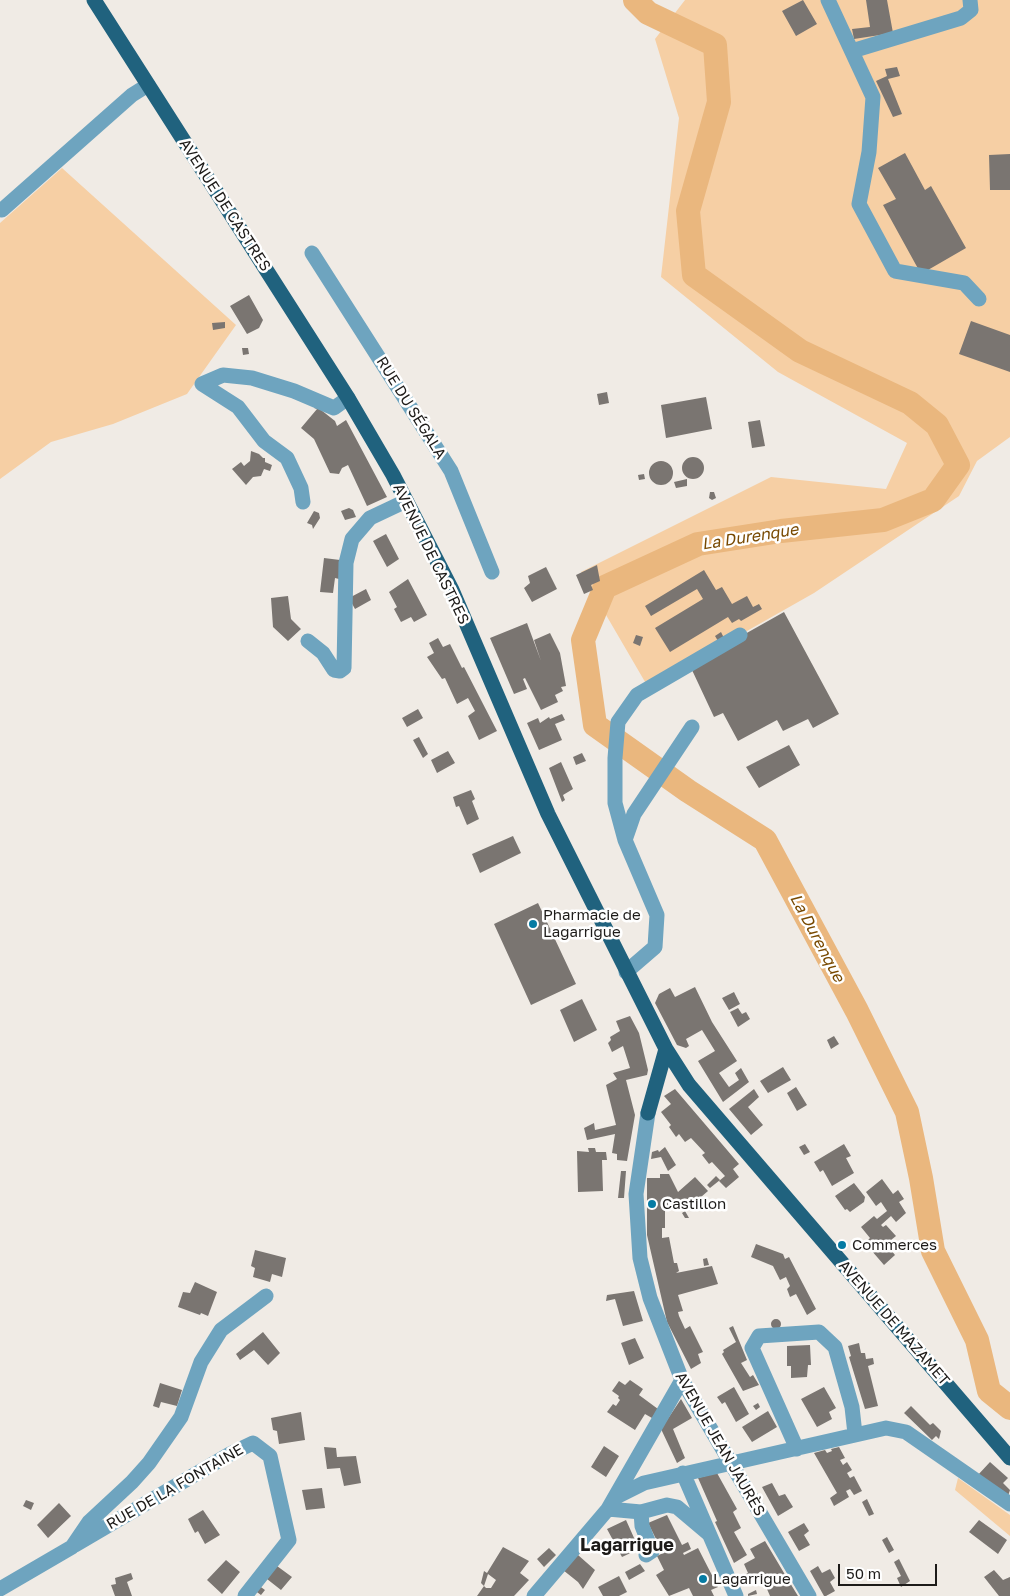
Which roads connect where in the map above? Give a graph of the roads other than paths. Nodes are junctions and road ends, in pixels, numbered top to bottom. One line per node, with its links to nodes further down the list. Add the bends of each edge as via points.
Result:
1 (94, 0): 5 (main road, AVENUE DE CASTRES)
2 (970, 0): 4 (street, via 971,10 961,18)
3 (828, 1): 4 (street)
4 (852, 51): 8 (street, via 873,96 869,152 860,204 895,271 964,283)
5 (148, 84): 6 (street); 9 (main road, AVENUE DE CASTRES)
6 (2, 210)
7 (312, 253): 12 (street, RUE DU SÉGALA, via 451,471)
8 (979, 298)
9 (348, 398): 10 (main road, AVENUE DE CASTRES); 11 (street, via 334,408 252,378 224,375 202,384 238,407 264,441 287,458 301,488)
10 (406, 500): 14 (street, via 370,518 352,539 344,588 344,668 334,670 323,653); 17 (main road, AVENUE DE CASTRES, via 452,590 548,814)
11 (303, 502)
12 (492, 572)
13 (740, 634): 16 (street, via 638,695 618,722 615,803)
14 (308, 641)
15 (692, 727): 16 (street, via 634,814)
16 (625, 840): 17 (street, via 657,916 655,947)
17 (626, 972): 18 (main road, AVENUE DE CASTRES)
18 (666, 1049): 19 (main road, AVENUE JEAN JAURÈS); 24 (main road, AVENUE DE MAZAMET, via 689,1085)
19 (648, 1114): 21 (street, AVENUE JEAN JAURÈS, via 636,1194 640,1258 650,1298)
20 (266, 1296): 31 (street, via 221,1330 201,1362 181,1417 149,1463 89,1522)
21 (682, 1380): 25 (street, AVENUE JEAN JAURÈS); 27 (street)
22 (855, 1434): 23 (street); 23 (street, via 852,1407 835,1347 819,1332 759,1336 752,1348); 28 (street, via 886,1428 906,1432)
23 (797, 1450): 25 (street)
24 (1010, 1458)
25 (730, 1464): 26 (street); 37 (street, AVENUE JEAN JAURÈS)
26 (683, 1473): 27 (street, via 644,1482); 30 (street)
27 (612, 1503): 29 (street); 35 (street)
28 (1010, 1504)
29 (641, 1512): 30 (street, via 667,1505 677,1507); 32 (street, via 642,1526 652,1551)
30 (711, 1534): 36 (street)
31 (72, 1547): 33 (street); 34 (street, RUE DE LA FONTAINE, via 253,1443 270,1456 289,1540)
32 (646, 1555)
33 (0, 1589)
34 (245, 1596)
35 (534, 1596)
36 (736, 1596)
37 (809, 1596)

